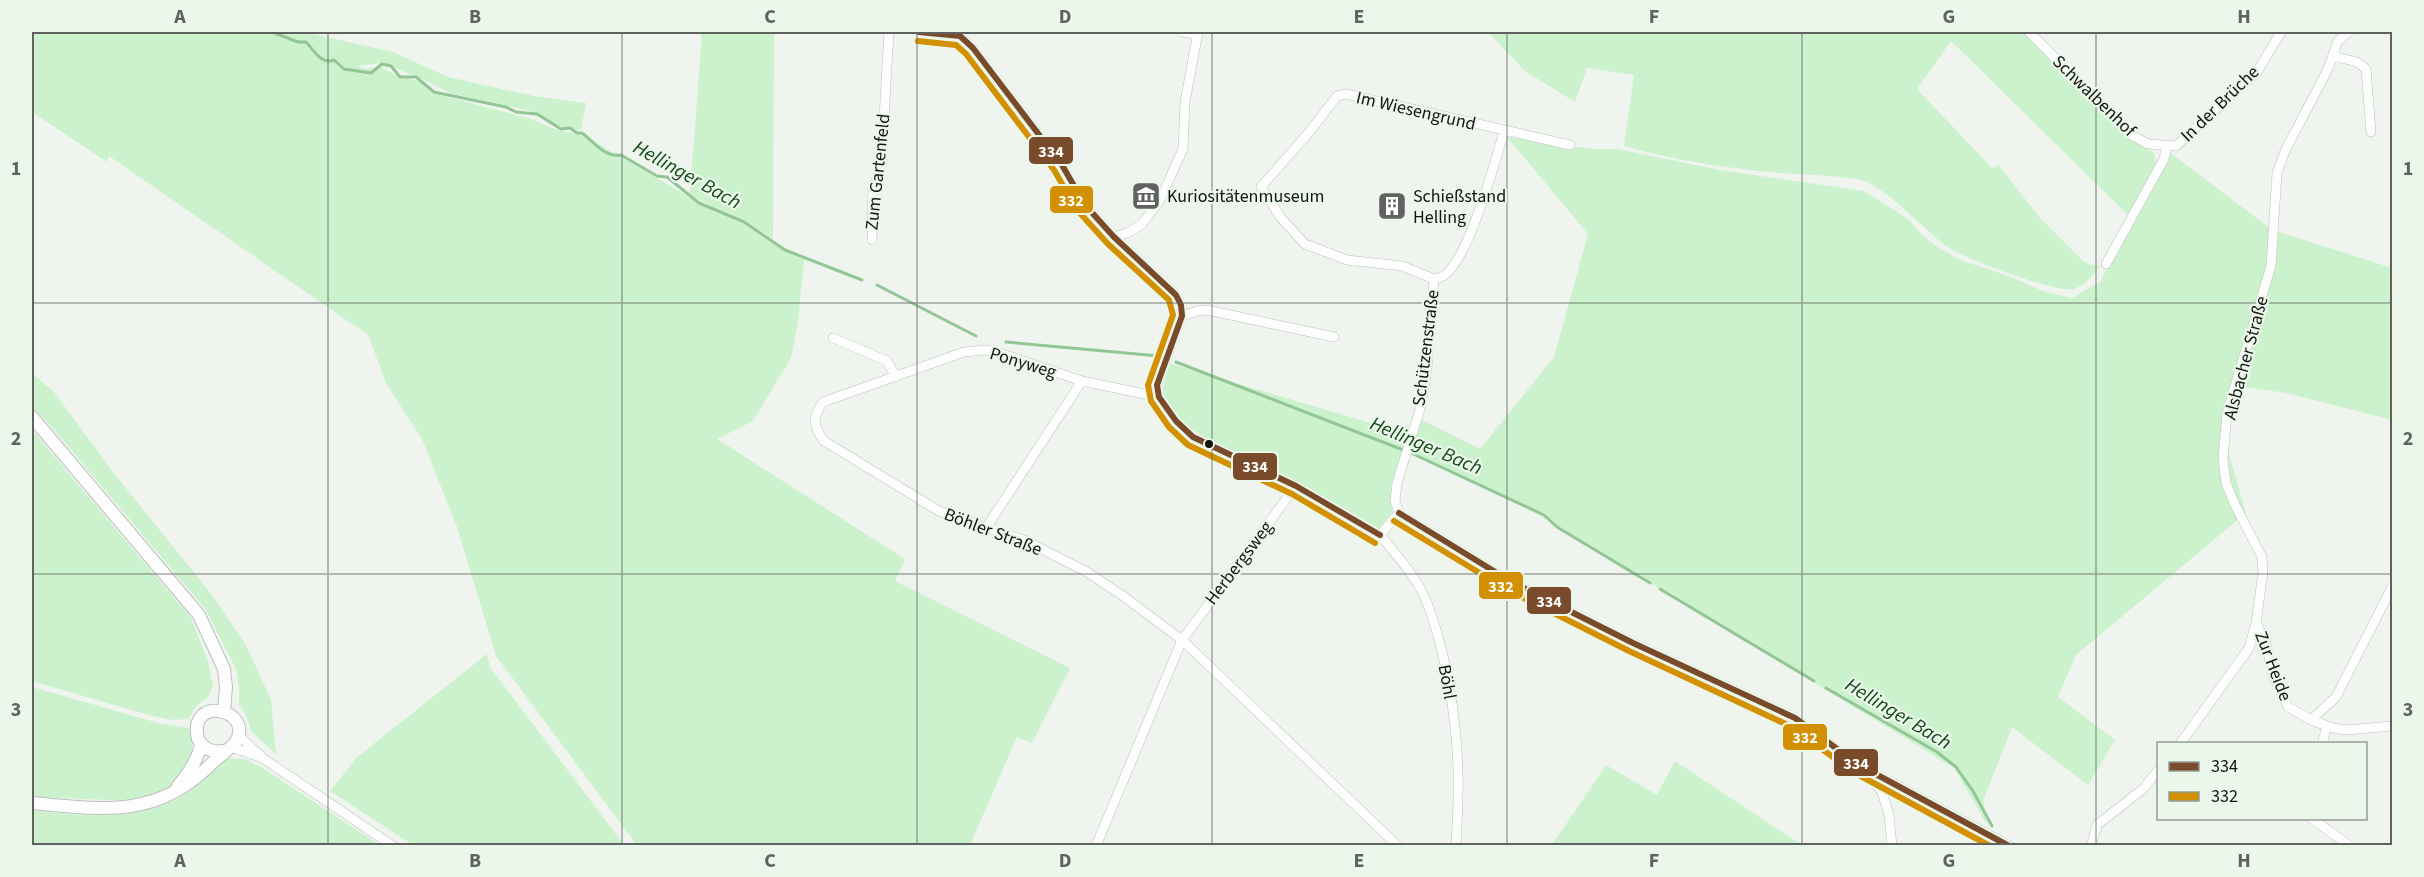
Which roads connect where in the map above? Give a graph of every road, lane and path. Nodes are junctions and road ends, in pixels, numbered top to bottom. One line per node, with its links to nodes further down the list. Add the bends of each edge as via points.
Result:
1 (889, 32): 15 (street, Zum Gartenfeld, via 881,169 873,188)
2 (919, 32): 14 (street, via 960,36 973,48 1062,165 1084,205)
3 (1182, 32): 7 (street)
4 (2030, 32): 12 (street, Schwalbenhof, via 2133,135 2148,144)
5 (2282, 32): 12 (street, In der Brüche, via 2257,72 2176,146)
6 (2349, 32): 8 (street, Alsbacher Straße, via 2338,41)
7 (1197, 33): 14 (street, via 1185,102 1183,149 1159,202 1141,225)
8 (2333, 56): 10 (street, via 2357,62 2366,69); 31 (street, Alsbacher Straße, via 2277,173 2271,266 2227,413 2223,459 2226,483 2262,557)
9 (1504, 132): 11 (street, Im Wiesengrund); 13 (street, Im Wiesengrund, via 1346,94 1337,96); 17 (street, via 1475,223 1450,269)
10 (2371, 132)
11 (1570, 145)
12 (2167, 145): 16 (street, In der Brüche, via 2164,159)
13 (1261, 187): 17 (street, Schützenstraße, via 1281,219 1305,244 1347,260 1402,266)
14 (1114, 237): 18 (street, via 1176,295)
15 (872, 240)
16 (2106, 264)
17 (1434, 279): 27 (street, Schützenstraße, via 1426,376 1421,406 1397,483 1395,500)
18 (1182, 316): 19 (street, via 1212,311); 23 (street, via 1157,386)
19 (1334, 337)
20 (833, 338): 21 (street, via 887,362)
21 (896, 377): 22 (street, Ponyweg, via 964,352 986,350); 25 (street, Ponyweg, via 823,402)
22 (1082, 381): 23 (street, Ponyweg); 28 (street, Ponyweg)
23 (1159, 397): 26 (street, via 1193,437)
24 (32, 417): 33 (street, via 199,615 224,669)
25 (814, 418): 28 (street, Böhler Straße, via 824,441 929,506)
26 (1296, 486): 29 (street); 32 (street, Herbergsweg)
27 (1399, 513): 29 (street); 43 (street, via 1509,581 1633,644 1795,718)
28 (986, 528): 32 (street, Böhler Straße, via 1026,541 1087,572)
29 (1380, 536): 51 (street, Böhl, via 1425,598 1440,645 1452,706 1458,771)
30 (2392, 587): 34 (street, via 2336,697)
31 (2256, 623): 34 (street, Zur Heide, via 2266,643 2279,693 2288,707); 38 (street, Alsbacher Straße, via 2249,648)
32 (1182, 640): 49 (street); 50 (street, Böhler Straße)
33 (224, 711): 37 (street, via 234,718); 40 (street, via 212,710 201,717 196,727)
34 (2311, 720): 35 (street, Zur Heide)
35 (2327, 726): 36 (street, Zur Heide, via 2346,730); 39 (street)
36 (2392, 726)
37 (238, 735): 41 (street); 42 (street)
38 (2181, 742)
39 (2323, 742)
40 (201, 744): 41 (street, via 211,751); 45 (street, via 187,775)
41 (227, 749): 42 (street); 45 (street)
42 (264, 759): 48 (street)
43 (1859, 765): 52 (street, via 1882,792); 53 (street)
44 (2157, 771): 54 (street, via 2144,788 2097,825)
45 (170, 796): 46 (street, via 137,806 94,808)
46 (32, 803)
47 (2312, 820): 55 (street)
48 (393, 846)
49 (1096, 846)
50 (1398, 846)
51 (1456, 846)
52 (1892, 846)
53 (2010, 846)
54 (2091, 846)
55 (2350, 846)

